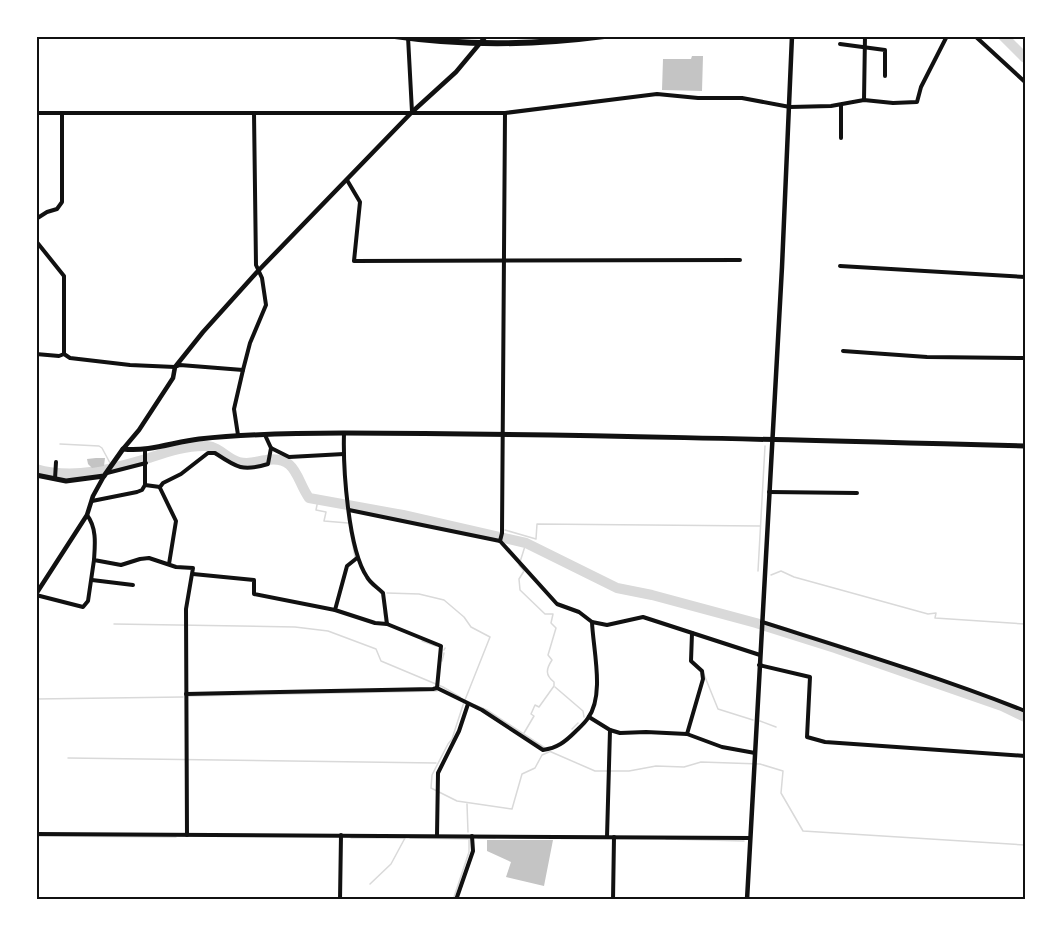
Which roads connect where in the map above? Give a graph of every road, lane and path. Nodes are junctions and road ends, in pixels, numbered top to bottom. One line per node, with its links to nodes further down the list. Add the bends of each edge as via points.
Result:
1 (395, 36): 8 (highway)
2 (486, 36): 9 (main road)
3 (604, 36): 9 (highway)
4 (792, 36): 16 (main road)
5 (865, 36): 11 (street)
6 (947, 36): 14 (street, via 917,102)
7 (975, 36): 13 (street)
8 (408, 37): 9 (highway); 17 (street)
9 (482, 42): 17 (main road)
10 (840, 44): 11 (street)
11 (863, 46): 12 (street, via 885,50); 14 (street)
12 (885, 76)
13 (1025, 82)
14 (864, 100): 15 (street)
15 (841, 105): 16 (street); 22 (street)
16 (790, 107): 21 (street, via 742,98 657,94); 41 (main road)
17 (412, 112): 20 (street); 21 (street); 23 (main road)
18 (36, 113): 19 (street)
19 (62, 113): 20 (street); 24 (street, via 62,202 57,209)
20 (254, 113): 29 (street)
21 (505, 113): 27 (street)
22 (841, 138)
23 (347, 180): 27 (street, via 360,202 354,261); 29 (main road)
24 (36, 219)
25 (36, 241): 33 (street, via 64,276)
26 (740, 260): 27 (street)
27 (504, 262): 39 (street)
28 (840, 266): 30 (street)
29 (258, 272): 35 (main road); 36 (street, via 266,305)
30 (1025, 277)
31 (843, 351): 34 (street)
32 (36, 354): 33 (street)
33 (64, 354): 35 (street, via 70,358)
34 (1025, 358)
35 (175, 367): 36 (street); 44 (main road, via 173,378)
36 (243, 370): 40 (street, via 234,409)
37 (344, 433): 38 (main road); 39 (main road); 46 (street)
38 (265, 435): 40 (main road); 43 (street)
39 (503, 435): 41 (main road); 59 (street)
40 (238, 436): 45 (main road, via 190,440)
41 (772, 439): 42 (main road); 54 (main road)
42 (1025, 446)
43 (271, 448): 46 (street, via 289,457); 53 (street, via 270,459 253,468 236,467 215,453 208,453)
44 (123, 449): 45 (main road); 50 (main road)
45 (145, 452): 48 (street)
46 (344, 454): 57 (street)
47 (56, 462): 51 (street)
48 (146, 463): 50 (street); 52 (street)
49 (36, 475): 51 (main road)
50 (106, 475): 51 (main road); 56 (main road)
51 (55, 479)
52 (145, 485): 53 (street); 56 (street, via 137,492)
53 (160, 488): 62 (street, via 176,521)
54 (769, 492): 55 (street); 69 (main road)
55 (857, 493)
56 (92, 501): 58 (main road)
57 (349, 509): 59 (street); 60 (street)
58 (87, 515): 61 (street, via 95,535); 66 (main road)
59 (500, 541): 68 (street, via 557,604)
60 (356, 559): 67 (street, via 347,566); 70 (street, via 368,579 383,593)
61 (94, 560): 62 (street, via 117,565 149,558); 64 (street)
62 (169, 564): 63 (street, via 193,568)
63 (193, 574): 67 (street, via 254,580 254,594); 75 (street, via 186,609)
64 (92, 580): 65 (street); 66 (street, via 83,607)
65 (133, 585)
66 (36, 594)
67 (335, 610): 70 (street)
68 (592, 622): 71 (street, via 607,625 643,617); 78 (street, via 598,678)
69 (762, 622): 72 (main road); 77 (street)
70 (387, 624): 74 (street, via 441,646)
71 (692, 633): 72 (street); 80 (street, via 691,661 702,671 703,679)
72 (760, 655): 73 (main road)
73 (759, 665): 81 (main road); 82 (street, via 810,677 807,737 825,742)
74 (437, 685): 75 (street, via 433,689); 76 (street)
75 (186, 694): 84 (street)
76 (465, 702): 78 (street, via 543,750 558,747); 86 (street, via 459,731 438,773)
77 (1025, 711)
78 (589, 717): 79 (street)
79 (610, 730): 80 (street, via 620,734); 88 (street)
80 (687, 734): 81 (street)
81 (755, 753): 90 (main road)
82 (1025, 756)
83 (36, 834): 84 (street)
84 (187, 835): 85 (street)
85 (340, 835): 86 (street); 91 (street)
86 (437, 835): 87 (street)
87 (472, 836): 88 (street); 92 (street, via 473,851)
88 (607, 837): 89 (street)
89 (614, 837): 90 (street); 93 (street)
90 (749, 838): 94 (main road)
91 (340, 900)
92 (456, 900)
93 (614, 900)
94 (747, 900)

